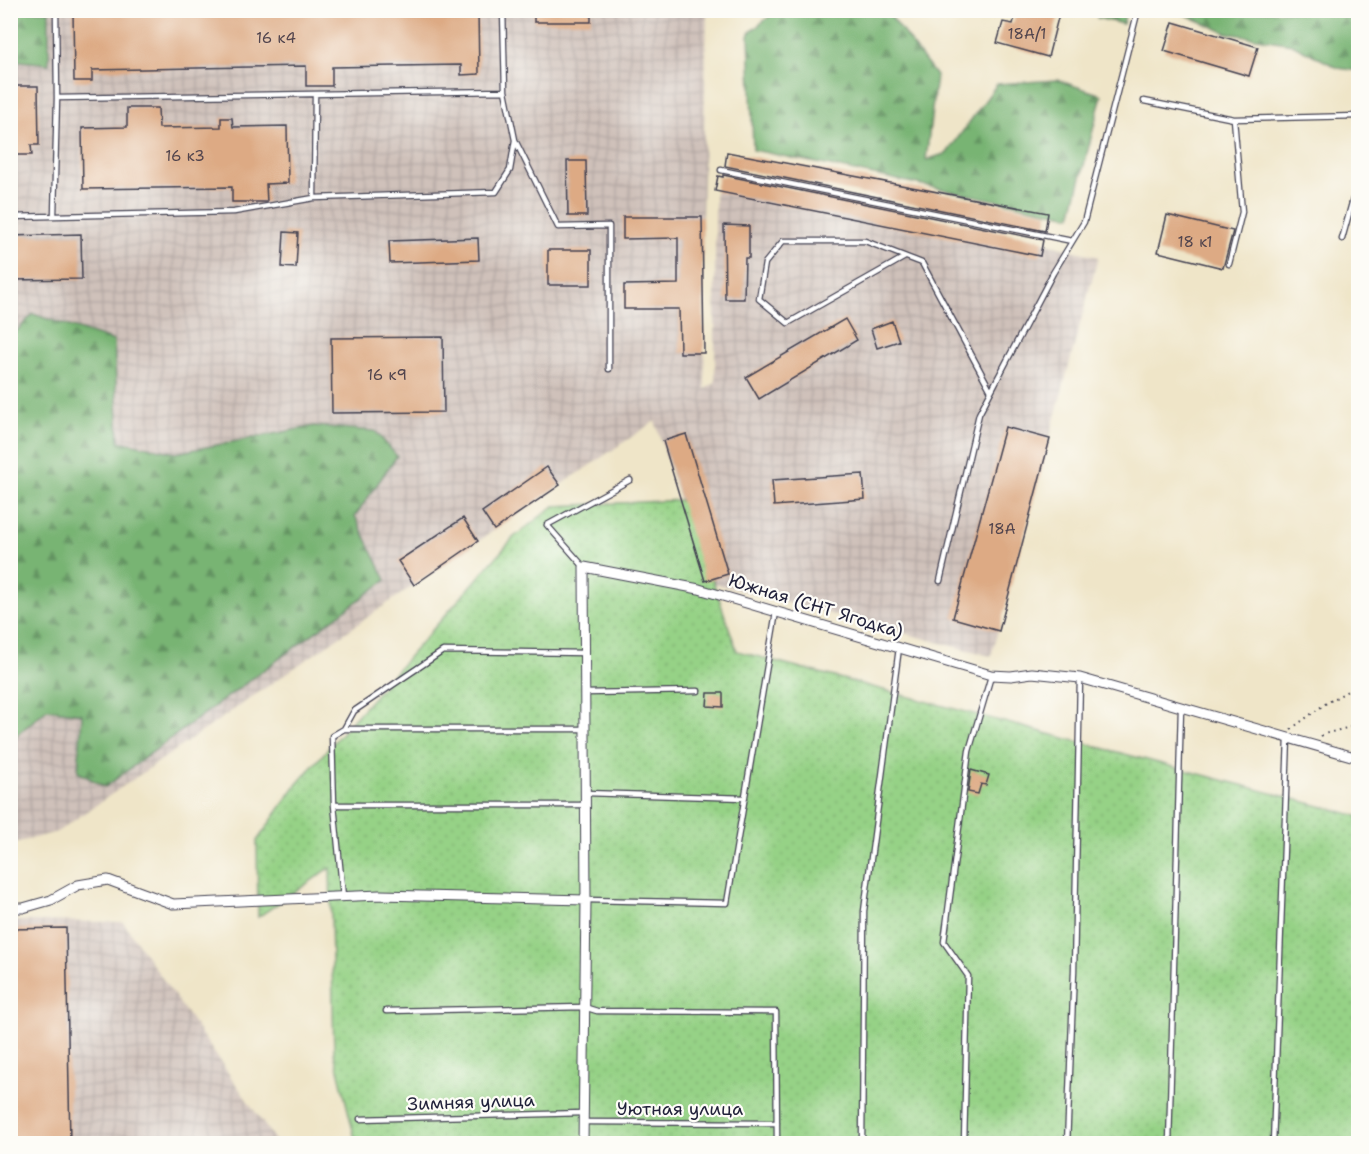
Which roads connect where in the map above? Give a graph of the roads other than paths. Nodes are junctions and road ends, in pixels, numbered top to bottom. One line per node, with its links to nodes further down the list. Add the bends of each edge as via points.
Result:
1 (56, 10): 6 (lane)
2 (503, 10): 4 (lane)
3 (1138, 10): 18 (lane, via 1084,222)
4 (505, 91): 5 (lane); 10 (lane)
5 (315, 94): 6 (lane); 14 (lane)
6 (57, 98): 15 (lane)
7 (1144, 101): 9 (lane)
8 (1359, 116): 9 (lane)
9 (1234, 119): 20 (lane, via 1242,212)
10 (515, 140): 14 (lane, via 510,170 496,192); 21 (lane, via 558,227 609,225)
11 (721, 170): 18 (lane)
12 (1359, 181): 13 (lane)
13 (1357, 190): 17 (lane)
14 (314, 198): 15 (lane, via 234,212)
15 (54, 215): 16 (lane)
16 (10, 217)
17 (1342, 239)
18 (1072, 241): 22 (lane)
19 (905, 256): 19 (lane, via 865,241 783,241 765,263 759,299 788,323); 22 (lane, via 922,263)
20 (1229, 264)
21 (609, 369)
22 (991, 391): 25 (lane, via 979,414)
23 (630, 480): 24 (lane, via 547,525)
24 (584, 567): 26 (street, Южная (СНТ Ягодка), via 699,589); 28 (street)
25 (940, 581)
26 (776, 612): 27 (street, Южная (СНТ Ягодка)); 39 (lane)
27 (898, 648): 29 (street, Южная (СНТ Ягодка)); 52 (lane, via 864,911)
28 (585, 653): 32 (street); 34 (lane, via 443,651 354,711)
29 (991, 675): 30 (street, Южная (СНТ Ягодка), via 1032,673); 53 (lane, via 969,751 944,942 968,976)
30 (1080, 678): 33 (street, Южная (СНТ Ягодка)); 54 (lane)
31 (698, 691): 32 (lane)
32 (585, 693): 35 (street)
33 (1181, 706): 36 (street, Южная (СНТ Ягодка)); 55 (lane)
34 (344, 729): 35 (lane); 41 (lane, via 332,736)
35 (586, 729): 38 (street)
36 (1285, 736): 37 (street, Южная (СНТ Ягодка)); 56 (lane)
37 (1359, 758)
38 (586, 793): 39 (lane); 40 (street)
39 (745, 798): 43 (lane, via 727,903)
40 (586, 805): 41 (lane); 43 (street)
41 (334, 806): 42 (lane)
42 (344, 897): 43 (street); 44 (street, via 173,904 108,880 78,885 51,900 23,908)
43 (586, 900): 45 (street)
44 (10, 908)
45 (584, 1007): 46 (lane); 47 (street); 49 (lane, via 597,1011 776,1012)
46 (386, 1011)
47 (583, 1117): 48 (lane, Зимняя улица); 49 (lane, Уютная улица); 50 (street)
48 (360, 1119)
49 (777, 1123): 51 (lane)
50 (583, 1143)
51 (777, 1143)
52 (862, 1143)
53 (964, 1143)
54 (1067, 1143)
55 (1169, 1143)
56 (1273, 1143)

